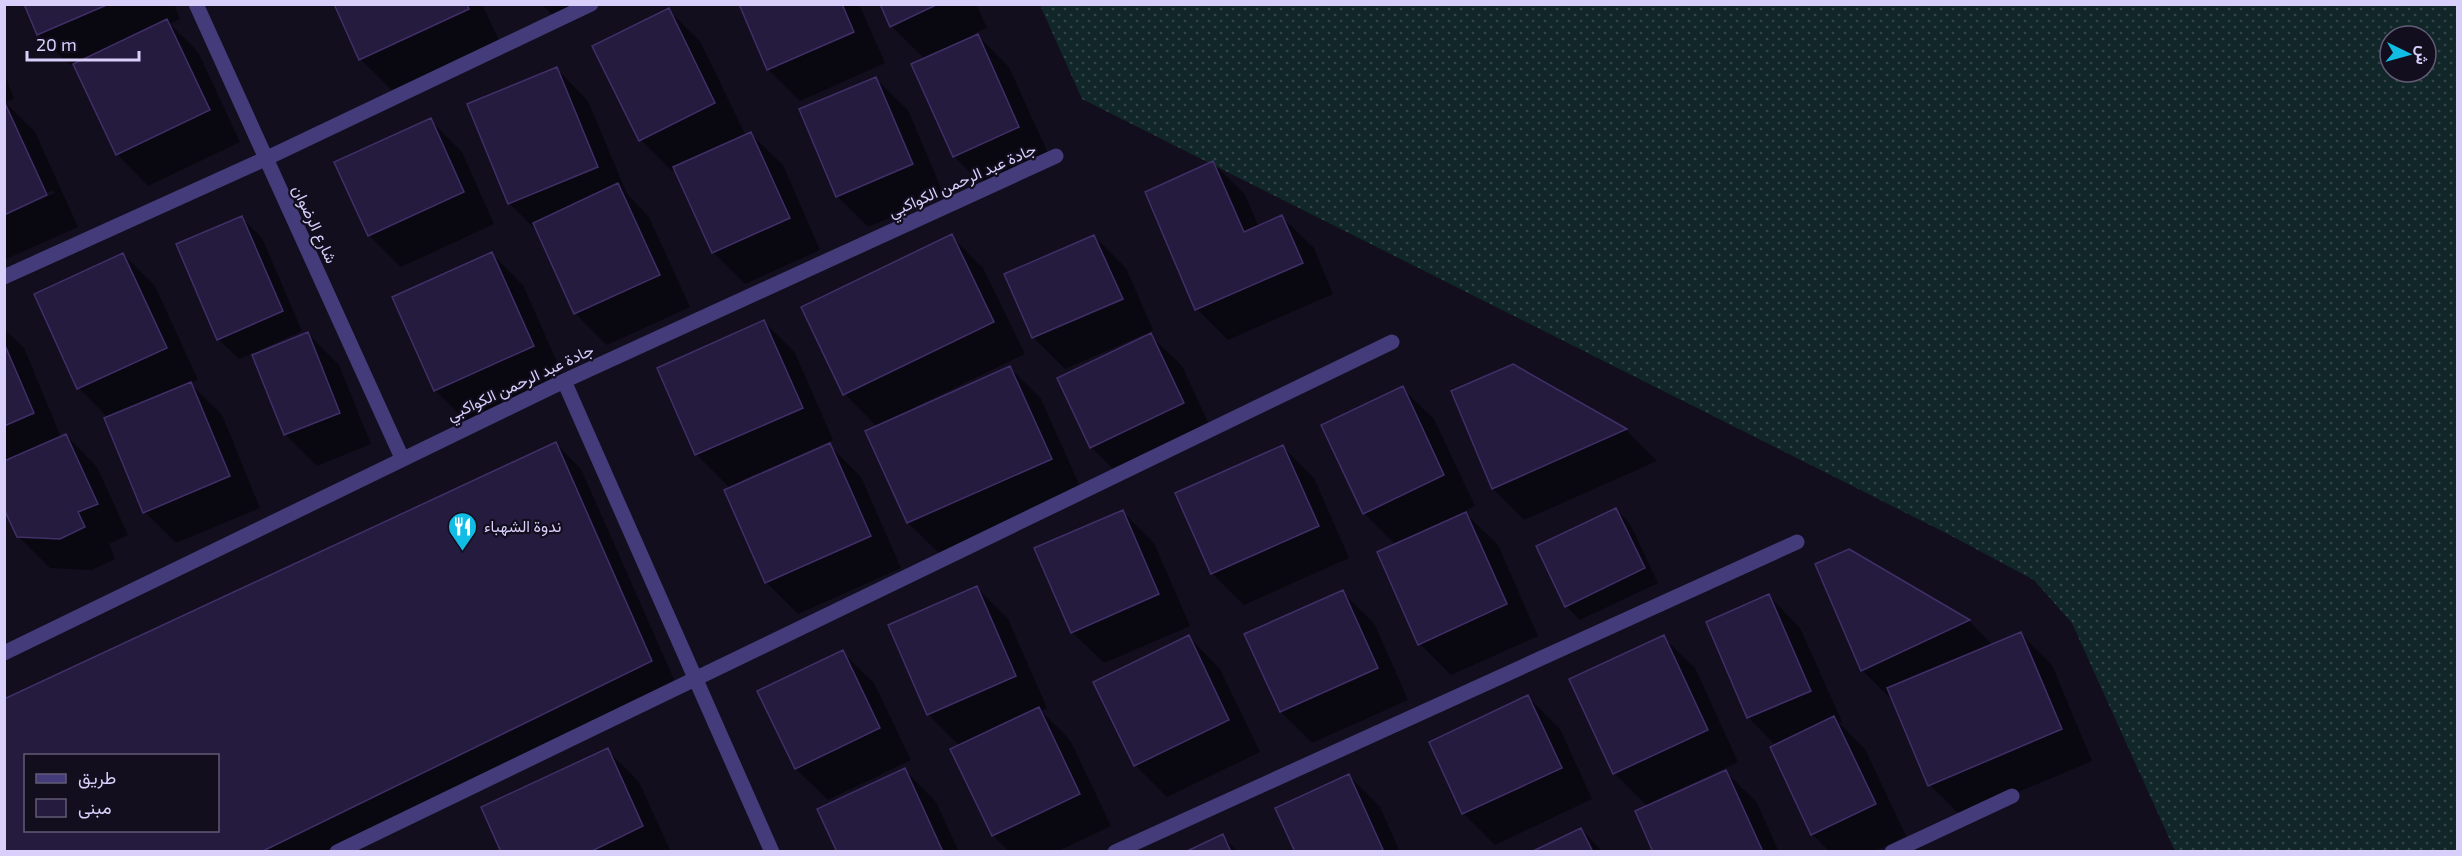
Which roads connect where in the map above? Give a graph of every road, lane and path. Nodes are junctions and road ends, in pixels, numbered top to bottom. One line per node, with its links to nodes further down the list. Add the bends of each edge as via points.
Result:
1 (196, 4): 4 (street, شارع الرضوان)
2 (591, 4): 4 (street)
3 (1056, 156): 7 (street, جادة عبد الرحمن الكواكبي)
4 (265, 159): 5 (street); 8 (street, شارع الرضوان)
5 (4, 277)
6 (1392, 342): 11 (street)
7 (564, 381): 8 (street, جادة عبد الرحمن الكواكبي); 11 (street)
8 (402, 458): 10 (street, جادة عبد الرحمن الكواكبي)
9 (1797, 542): 15 (street)
10 (4, 654)
11 (696, 678): 13 (street); 14 (street)
12 (2012, 796): 16 (street)
13 (336, 852)
14 (772, 852)
15 (1115, 852)
16 (1892, 852)

